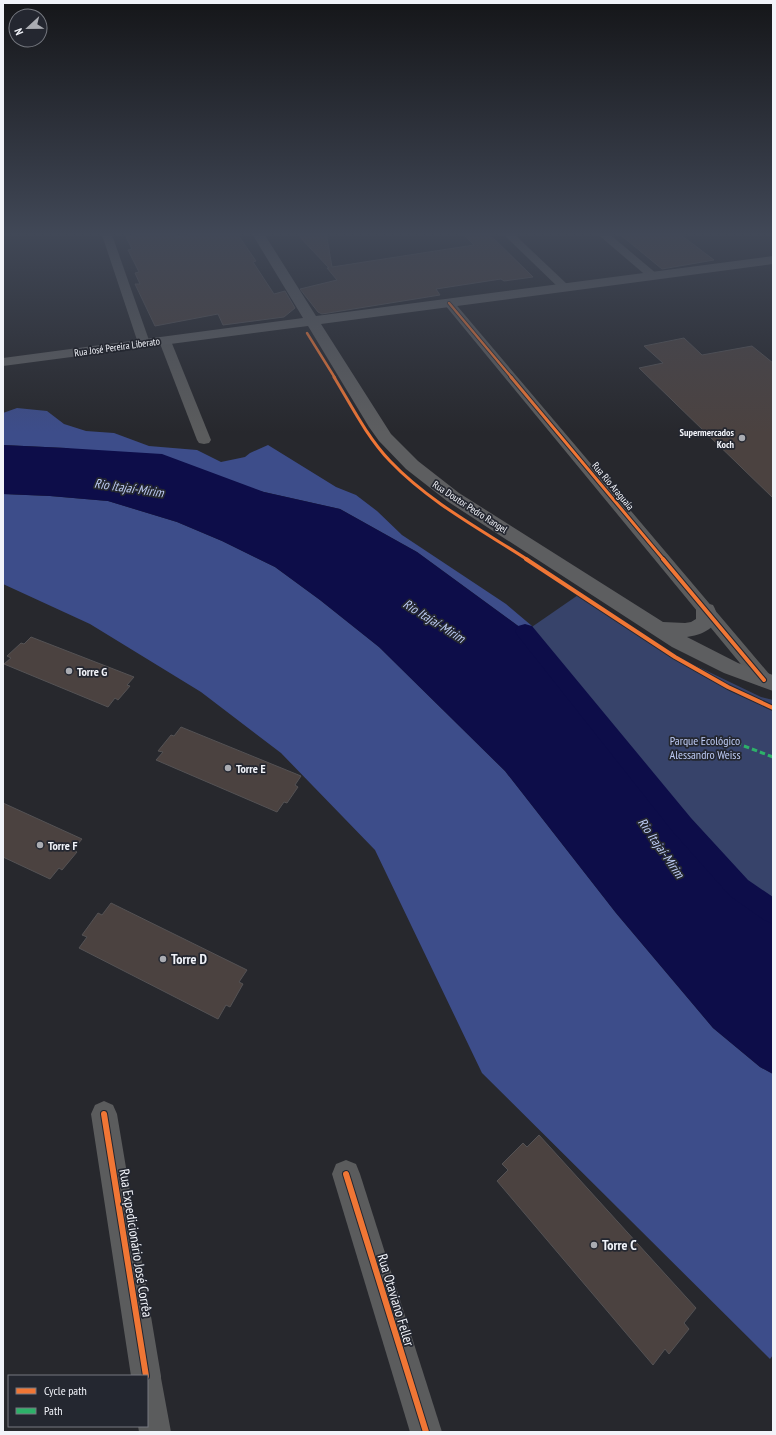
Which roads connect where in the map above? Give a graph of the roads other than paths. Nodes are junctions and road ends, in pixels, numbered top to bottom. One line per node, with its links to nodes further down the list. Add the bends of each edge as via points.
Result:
1 (129, 299): 7 (street)
2 (298, 299): 5 (main road, Rua Doutor Pedro Rangel)
3 (480, 299): 4 (main road, Rua José Pereira Liberato)
4 (449, 303): 5 (main road, Rua José Pereira Liberato); 10 (street, Rua Rio Araguaia)
5 (312, 321): 6 (main road, Rua José Pereira Liberato); 11 (main road, Rua Doutor Pedro Rangel, via 377,427 405,460 453,497)
6 (165, 341): 7 (main road, Rua José Pereira Liberato); 9 (street)
7 (144, 343): 8 (main road, Rua José Pereira Liberato)
8 (3, 362)
9 (204, 440)
10 (706, 610): 11 (main road, via 706,620 694,628 684,631); 12 (street, Rua Rio Araguaia)
11 (657, 629): 12 (main road, Rua Doutor Pedro Rangel, via 731,668)
12 (769, 681)
13 (104, 1114): 15 (street, Rua Expedicionário José Corrêa)
14 (346, 1174): 18 (street, Rua Otaviano Feller)
15 (146, 1375)
16 (148, 1389): 17 (street)
17 (155, 1432)
18 (426, 1432)

